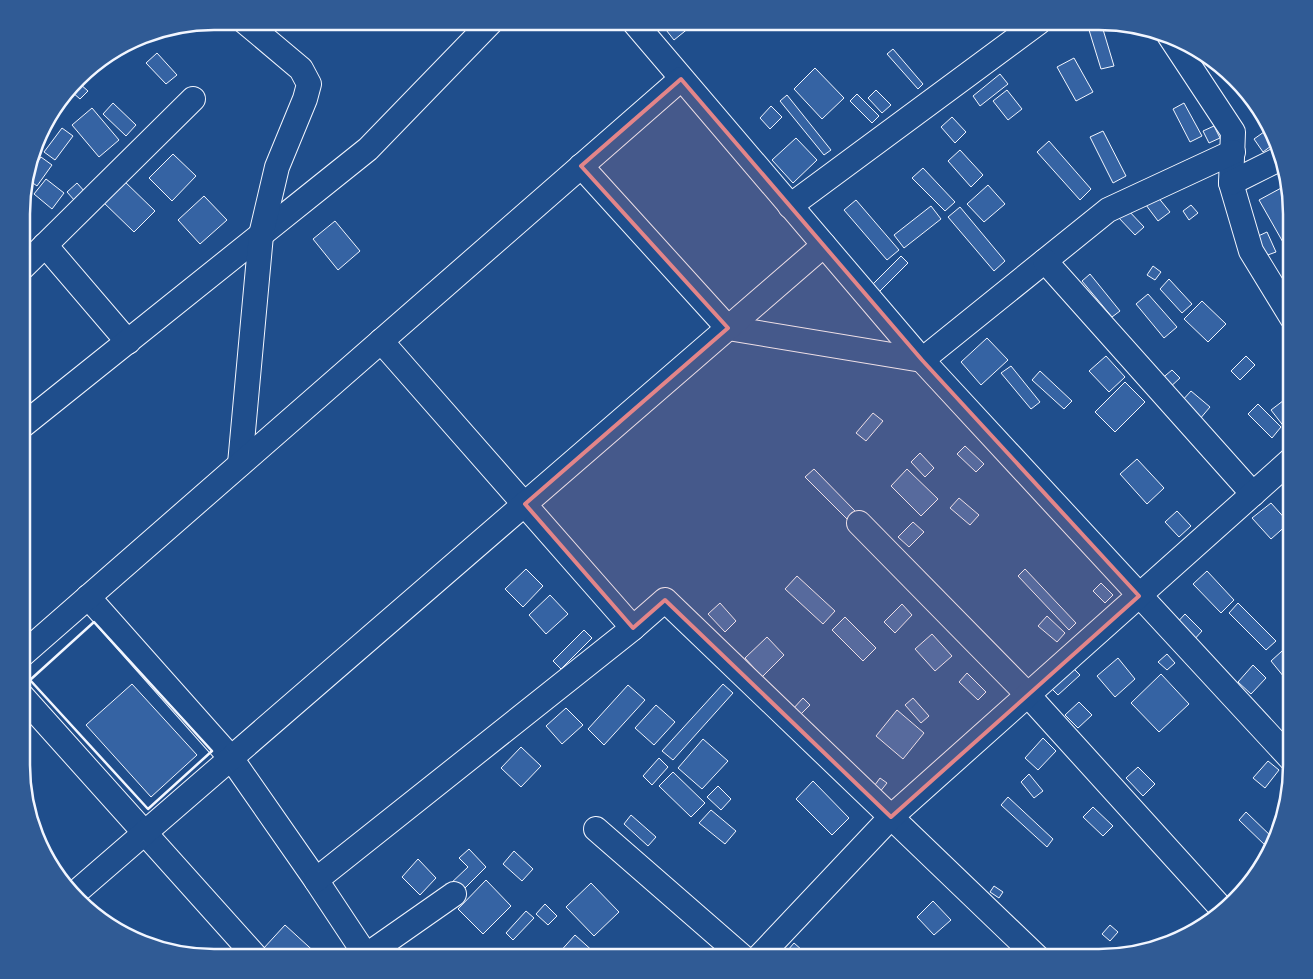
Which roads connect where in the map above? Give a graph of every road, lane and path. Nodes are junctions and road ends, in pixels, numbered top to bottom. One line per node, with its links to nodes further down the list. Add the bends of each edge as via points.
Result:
1 (255, 30): 13 (street, via 301,69 309,84 277,167)
2 (483, 30): 13 (street, via 368,149)
3 (641, 30): 6 (street)
4 (1029, 30): 12 (street)
5 (1177, 48): 8 (street, via 1233,132)
6 (682, 78): 10 (street); 12 (street)
7 (193, 98): 14 (street)
8 (1232, 152): 11 (street); 17 (street, via 1108,210)
9 (1275, 161): 11 (street)
10 (581, 166): 19 (street); 20 (street)
11 (1231, 183): 18 (street, via 1251,251)
12 (790, 206): 15 (street)
13 (261, 235): 21 (street); 24 (street)
14 (45, 245): 16 (street); 21 (street)
15 (824, 245): 19 (street); 22 (street)
16 (30, 260)
17 (1045, 261): 22 (street); 26 (street)
18 (1283, 303)
19 (728, 328): 22 (street); 27 (street)
20 (381, 341): 24 (street); 27 (street)
21 (128, 342): 23 (street)
22 (922, 360): 29 (street)
23 (30, 420)
24 (240, 464): 30 (street)
25 (1283, 467): 26 (street)
26 (1253, 494): 29 (street)
27 (525, 504): 31 (street); 36 (street)
28 (859, 523): 33 (street)
29 (1139, 596): 33 (street); 35 (street)
30 (88, 597): 32 (street); 36 (street)
31 (633, 628): 37 (street, via 665,600); 40 (street)
32 (30, 648)
33 (1028, 695): 37 (street); 43 (street)
34 (30, 705): 39 (street)
35 (1283, 750)
36 (231, 758): 39 (street); 40 (street)
37 (891, 817): 48 (street); 49 (street)
38 (596, 829): 47 (street)
39 (145, 833): 41 (street); 44 (street)
40 (316, 880): 45 (street)
41 (79, 890)
42 (454, 894): 46 (street)
43 (1218, 905)
44 (249, 949)
45 (361, 949)
46 (377, 949)
47 (734, 949)
48 (766, 949)
49 (1029, 949)

